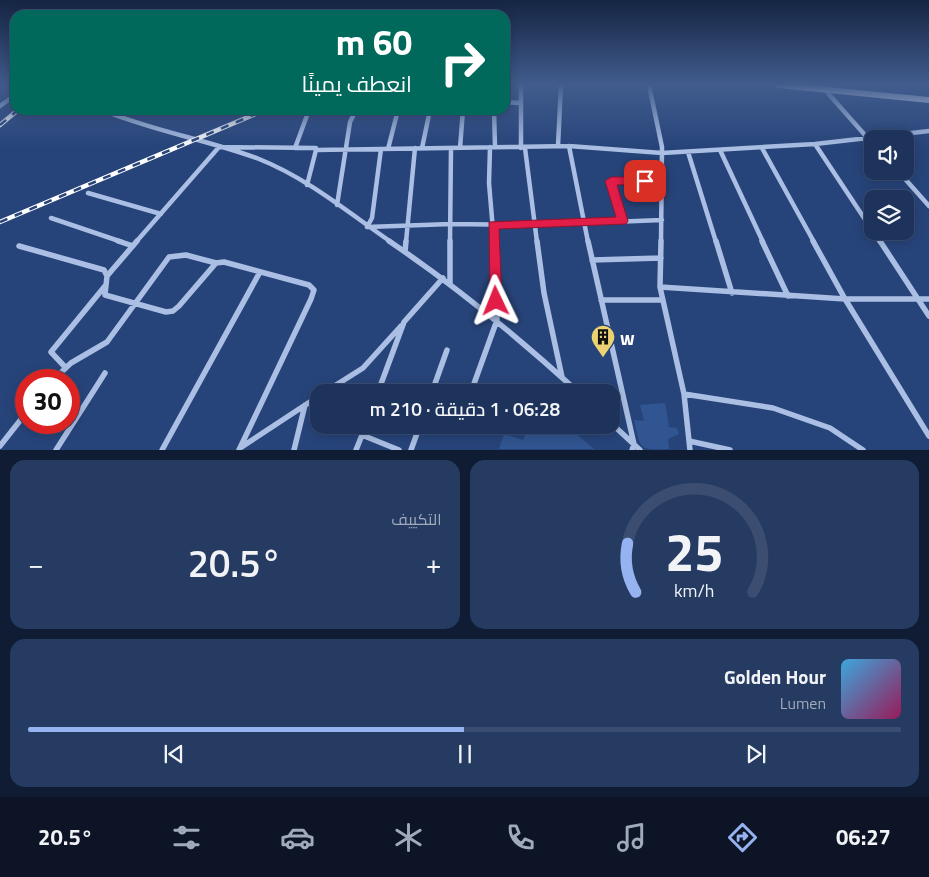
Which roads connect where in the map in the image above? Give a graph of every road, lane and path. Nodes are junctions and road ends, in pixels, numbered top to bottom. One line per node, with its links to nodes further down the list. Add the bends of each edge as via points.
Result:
1 (520, 106): 26 (street)
2 (560, 106): 17 (street)
3 (653, 106): 34 (street)
4 (840, 106): 13 (street)
5 (114, 115): 19 (street)
6 (307, 115): 21 (street)
7 (354, 115): 28 (street)
8 (397, 115): 30 (street)
9 (429, 115): 23 (street)
10 (463, 115): 25 (street)
11 (494, 115): 20 (street)
12 (928, 132): 14 (street)
13 (864, 133)
14 (914, 134)
15 (864, 141): 16 (street)
16 (815, 144): 27 (street); 45 (street)
17 (558, 146): 18 (street); 26 (street)
18 (569, 146): 34 (street); 48 (street)
19 (219, 147): 21 (street); 37 (street, via 258,159); 43 (street)
20 (493, 147): 25 (street); 26 (street); 50 (street, via 489,183)
21 (295, 148): 31 (street)
22 (415, 148): 23 (street); 30 (street); 52 (street)
23 (422, 148): 24 (street)
24 (451, 148): 25 (street); 49 (street)
25 (460, 148)
26 (523, 148): 51 (street)
27 (762, 148): 32 (street); 69 (street)
28 (346, 149): 29 (street); 31 (street); 41 (street)
29 (381, 149): 30 (street); 53 (street, via 372,218)
30 (388, 149)
31 (316, 150): 37 (street)
32 (720, 150): 33 (street); 68 (street)
33 (688, 152): 34 (street); 67 (street)
34 (662, 153): 35 (street)
35 (662, 180): 46 (street); 47 (street, via 611,181)
36 (906, 180): 39 (street)
37 (307, 185): 41 (street)
38 (88, 193): 43 (street)
39 (923, 199): 40 (street); 42 (street)
40 (929, 199)
41 (337, 205): 53 (street)
42 (929, 206)
43 (161, 214): 56 (street)
44 (51, 218): 56 (street)
45 (864, 218)
46 (662, 220): 47 (street); 58 (street)
47 (622, 221): 48 (street)
48 (584, 222): 51 (street); 59 (street)
49 (451, 224): 50 (street); 52 (street); 64 (street)
50 (493, 225): 51 (street); 76 (street)
51 (536, 225): 81 (street, via 544,293)
52 (408, 226): 53 (street); 57 (street)
53 (367, 227): 57 (street)
54 (879, 240): 70 (street)
55 (19, 246): 62 (street, via 104,270)
56 (133, 246): 62 (street)
57 (405, 252): 63 (street)
58 (661, 258): 59 (street); 66 (street)
59 (592, 260): 72 (street)
60 (216, 263): 61 (street, via 224,262); 74 (street, via 172,311); 74 (street, via 174,254)
61 (260, 272): 100 (street, via 309,284 314,290); 102 (street)
62 (107, 276): 65 (street)
63 (443, 278): 64 (street); 77 (street)
64 (450, 283): 76 (street)
65 (105, 286): 74 (street, via 105,295); 79 (street, via 51,352)
66 (660, 287): 67 (street); 73 (street)
67 (732, 293): 68 (street)
68 (788, 296): 69 (street)
69 (845, 299): 70 (street); 96 (street)
70 (918, 299): 71 (street); 75 (street)
71 (929, 299)
72 (601, 300): 73 (street); 99 (street)
73 (663, 300): 87 (street)
74 (135, 304): 79 (street, via 107,342)
75 (929, 316)
76 (497, 320): 81 (street); 85 (street)
77 (404, 322): 82 (street, via 363,368); 83 (street)
78 (448, 350): 84 (street)
79 (65, 367)
80 (105, 373): 90 (street)
81 (562, 378): 86 (street)
82 (338, 384)
83 (381, 384)
84 (435, 384)
85 (474, 384)
86 (569, 384)
87 (684, 394): 97 (street); 110 (street, via 773,408 830,428)
88 (310, 402): 89 (street)
89 (305, 405): 100 (street); 103 (street)
90 (80, 412)
91 (15, 427): 98 (street)
92 (620, 433): 99 (street)
93 (66, 434): 101 (street)
94 (417, 434): 106 (street)
95 (362, 435): 104 (street); 105 (street)
96 (929, 436)
97 (689, 441): 108 (street); 109 (street)
98 (0, 446)
99 (633, 447): 107 (street)
100 (238, 449)
101 (56, 450)
102 (162, 450)
103 (294, 450)
104 (356, 450)
105 (399, 450)
106 (411, 450)
107 (640, 450)
108 (690, 450)
109 (730, 450)
110 (863, 450)

